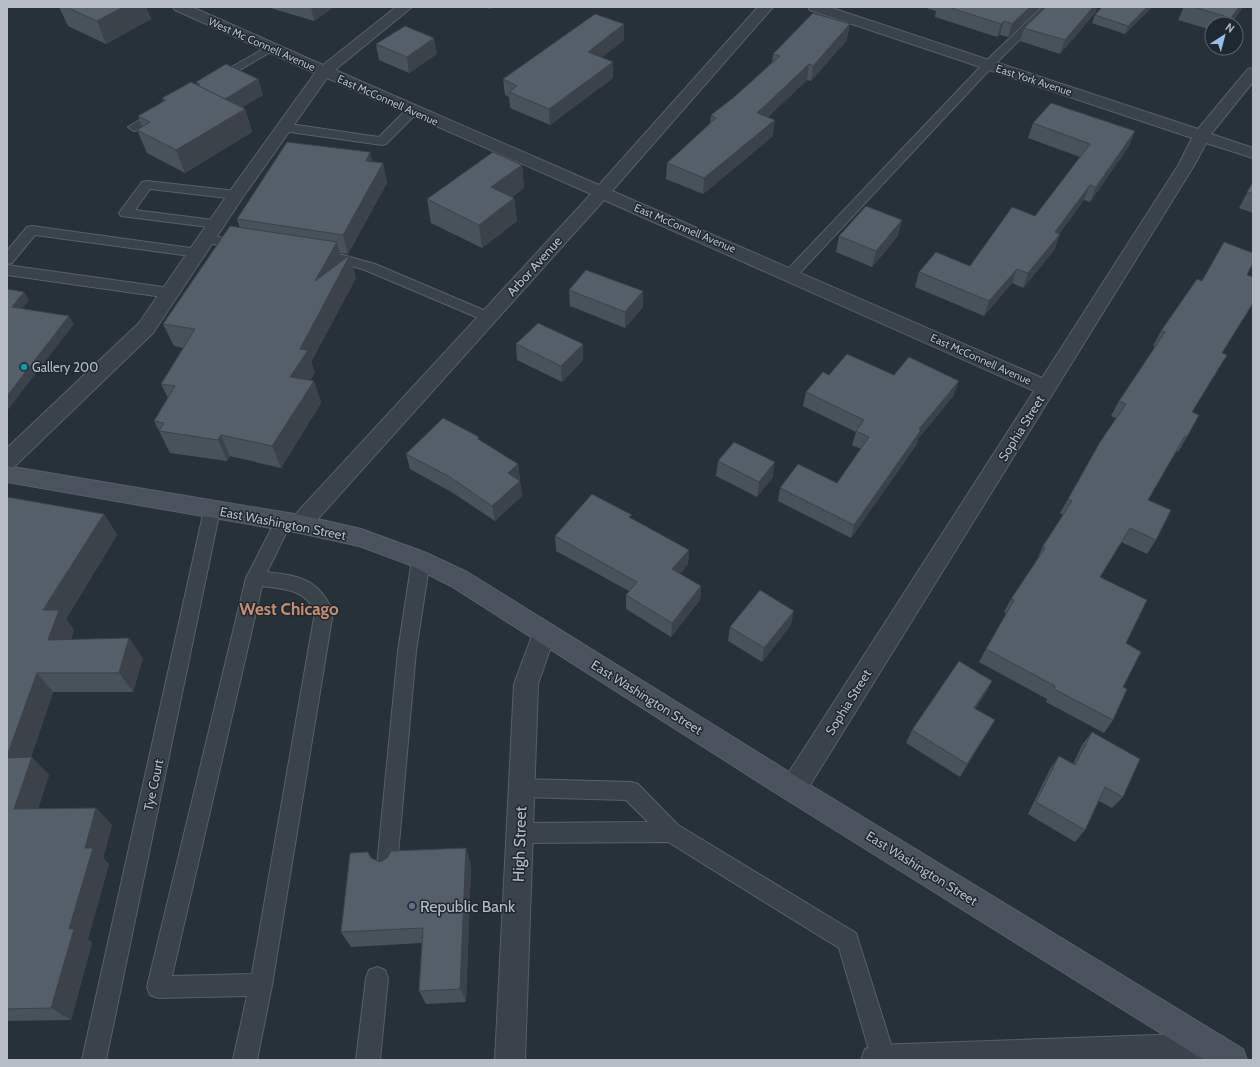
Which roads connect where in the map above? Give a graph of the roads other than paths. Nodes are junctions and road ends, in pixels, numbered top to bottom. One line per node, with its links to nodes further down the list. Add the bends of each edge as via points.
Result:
1 (180, 7): 6 (street, West Mc Connell Avenue)
2 (405, 7): 8 (street)
3 (766, 7): 17 (street, Arbor Avenue)
4 (815, 7): 7 (street, East York Avenue)
5 (1048, 7): 7 (lane)
6 (270, 48): 8 (street, West Mc Connell Avenue); 10 (lane)
7 (988, 65): 15 (street, East York Avenue); 25 (lane)
8 (323, 72): 12 (street, East McConnell Avenue); 14 (street)
9 (1253, 72): 15 (street, Sophia Street)
10 (201, 88)
11 (174, 103): 13 (lane)
12 (412, 111): 14 (lane, via 382,141); 17 (street, East McConnell Avenue)
13 (134, 127)
14 (283, 127): 18 (street)
15 (1200, 136): 16 (street, East York Avenue); 28 (street, Sophia Street, via 1187,164)
16 (1253, 153)
17 (602, 192): 25 (street, East McConnell Avenue); 27 (street, Arbor Avenue)
18 (236, 195): 19 (street); 19 (lane, via 147,185 126,212)
19 (216, 224): 20 (street)
20 (202, 246): 21 (lane); 23 (lane, via 32,230); 26 (street)
21 (252, 246)
22 (305, 254): 27 (lane, via 343,259 370,267)
23 (7, 260)
24 (7, 270): 26 (lane)
25 (791, 274): 28 (street, East McConnell Avenue)
26 (170, 293): 29 (street, via 146,328)
27 (488, 317): 32 (street, Arbor Avenue)
28 (1046, 388): 37 (street, Sophia Street)
29 (7, 461)
30 (7, 474): 31 (main road, East Washington Street)
31 (212, 510): 32 (main road, East Washington Street); 44 (lane, Tye Court)
32 (292, 522): 33 (main road, East Washington Street, via 361,538); 34 (lane)
33 (422, 560): 35 (main road, East Washington Street, via 459,579); 40 (lane, via 407,651)
34 (255, 578): 42 (lane, via 306,587 322,602 324,612); 42 (lane, via 158,987)
35 (544, 632): 36 (street, High Street, via 526,684); 37 (main road, East Washington Street)
36 (522, 788): 38 (street, High Street); 39 (lane, via 631,791)
37 (793, 789): 43 (main road, East Washington Street)
38 (520, 832): 39 (lane); 47 (street, High Street)
39 (671, 832): 49 (lane, via 848,941)
40 (387, 866)
41 (377, 978): 46 (lane)
42 (261, 985): 45 (lane)
43 (1222, 1054): 49 (street)
44 (94, 1060)
45 (245, 1060)
46 (368, 1060)
47 (510, 1060)
48 (876, 1060): 49 (street)
49 (884, 1060)

